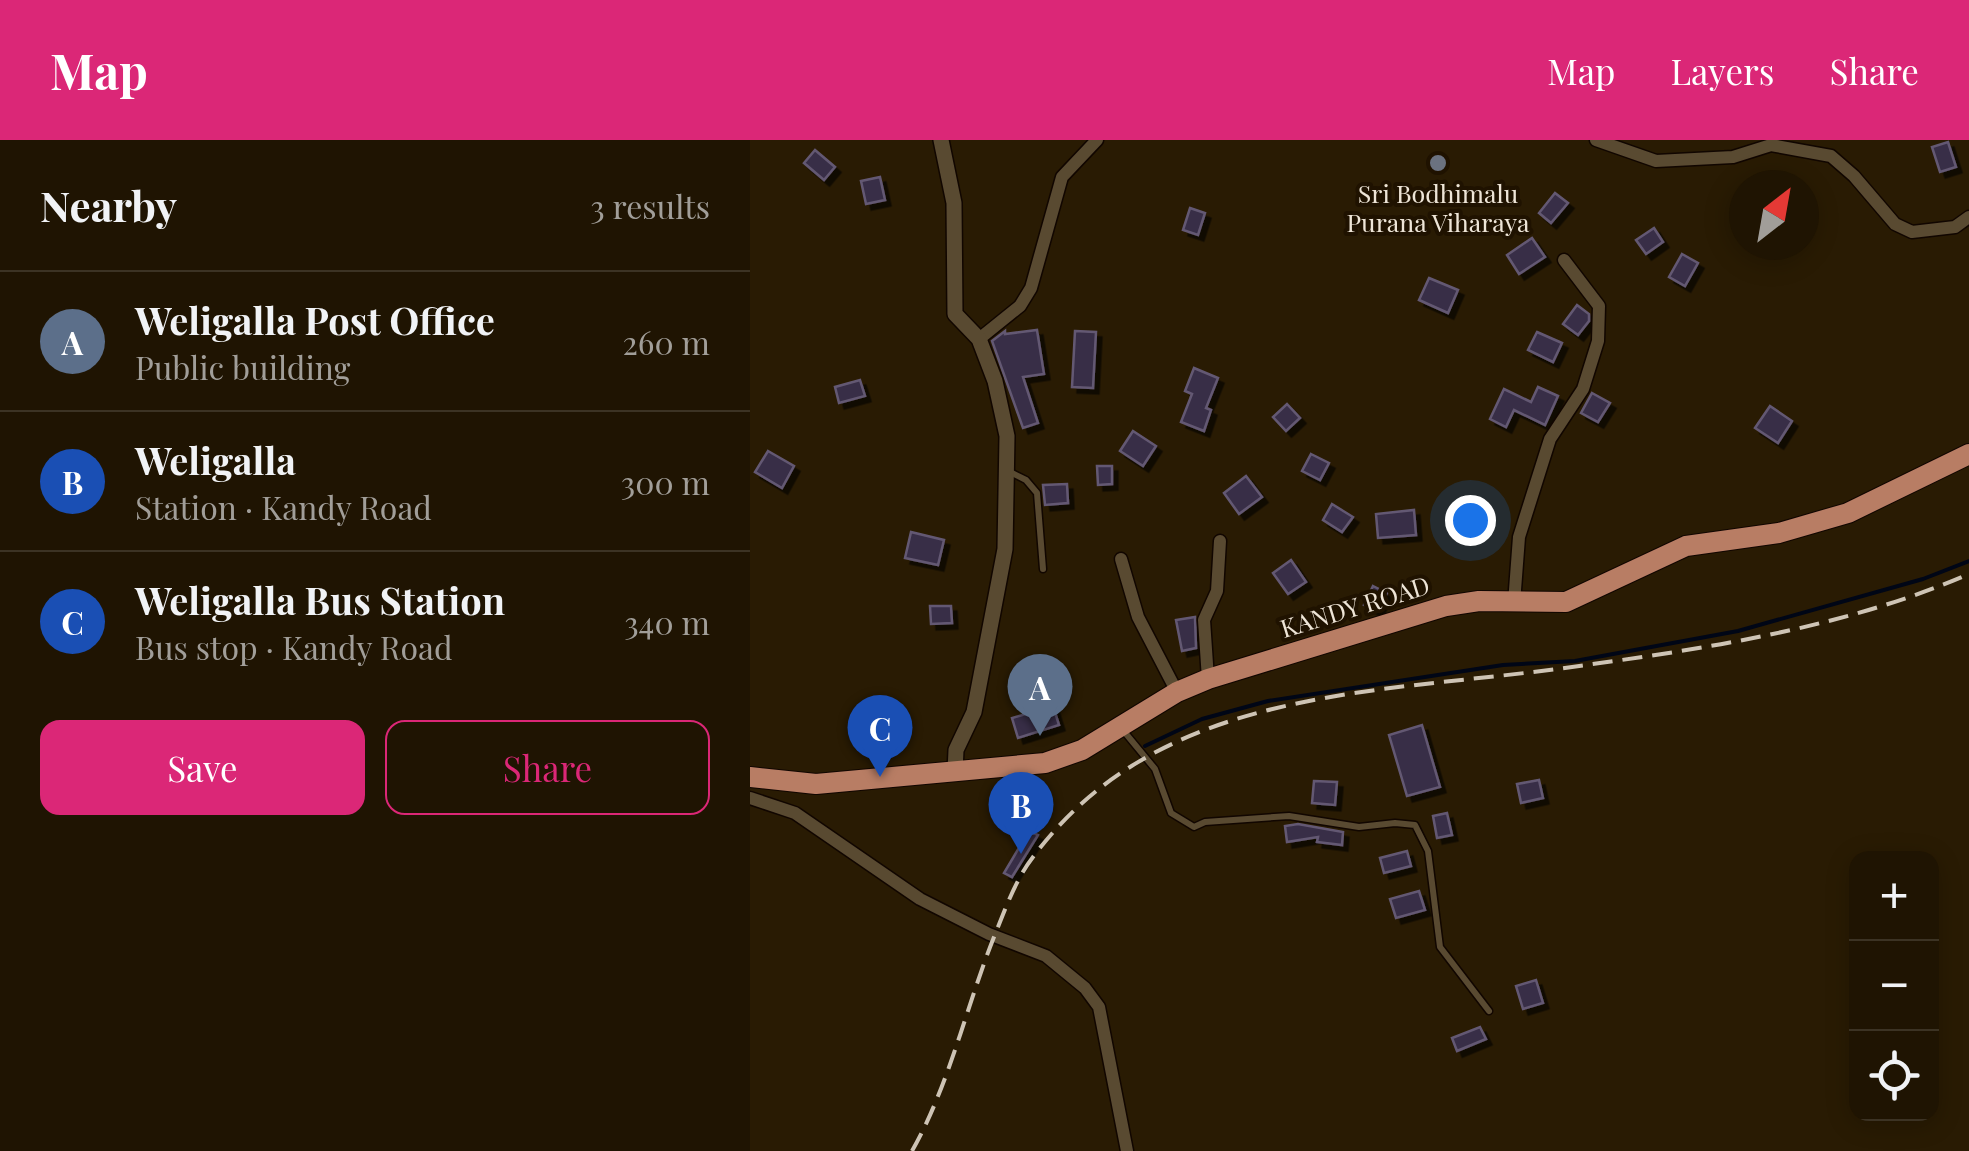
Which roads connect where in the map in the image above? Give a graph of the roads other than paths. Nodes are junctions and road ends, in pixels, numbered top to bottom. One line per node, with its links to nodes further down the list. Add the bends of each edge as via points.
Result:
1 (941, 140): 6 (street, via 954,203 956,314)
2 (1097, 140): 6 (street, via 1062,177 1031,288 1020,306)
3 (1596, 140): 4 (street, via 1656,161 1733,158 1770,144 1831,156 1896,224 1912,232 1955,226)
4 (1969, 217)
5 (1564, 260): 12 (street, via 1600,306 1598,340 1582,390 1550,439 1519,537)
6 (978, 339): 8 (street, via 996,380 1007,436)
7 (1969, 454): 12 (highway, KANDY ROAD, via 1829,520 1686,546 1566,602)
8 (1005, 469): 11 (lane, via 1037,492); 16 (street, via 1005,549 974,712 954,758)
9 (1220, 541): 13 (street, via 1217,591 1204,620)
10 (1121, 559): 14 (street, via 1138,616)
11 (1043, 569)
12 (1514, 603): 13 (highway, KANDY ROAD, via 1446,606)
13 (1208, 679): 14 (highway, KANDY ROAD)
14 (1177, 692): 15 (highway, KANDY ROAD)
15 (1121, 728): 16 (highway, KANDY ROAD, via 1045,763); 19 (lane, via 1155,769 1170,813 1194,827 1289,816 1358,827 1415,826 1428,851 1440,946)
16 (955, 772): 17 (highway, KANDY ROAD, via 816,784)
17 (750, 777)
18 (750, 798): 20 (street, via 796,814 920,899 1046,956 1085,988 1099,1007)
19 (1489, 1011)
20 (1128, 1151)

